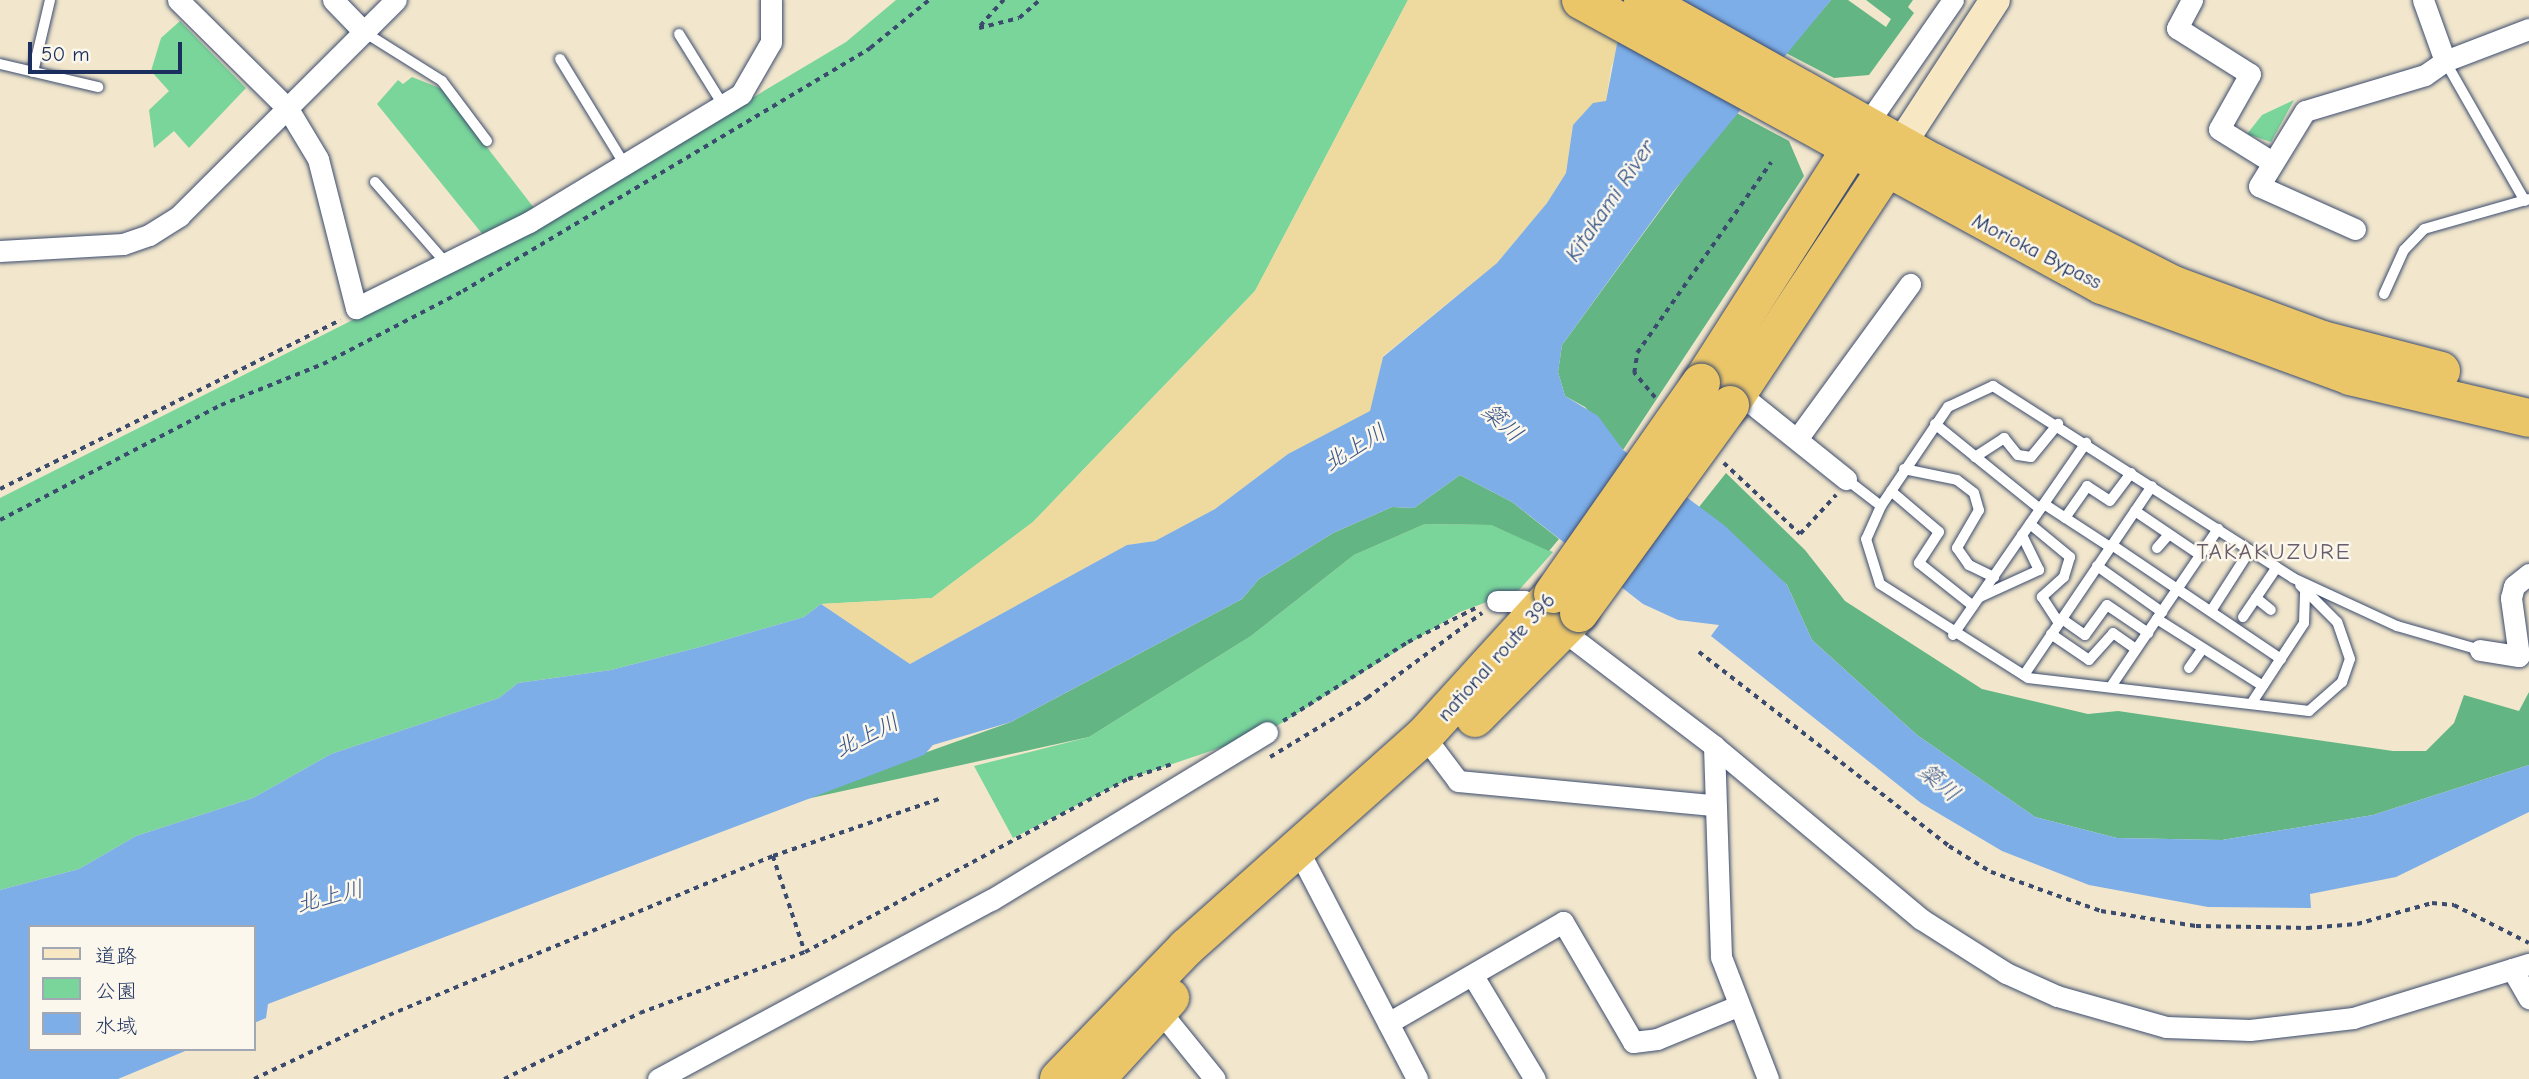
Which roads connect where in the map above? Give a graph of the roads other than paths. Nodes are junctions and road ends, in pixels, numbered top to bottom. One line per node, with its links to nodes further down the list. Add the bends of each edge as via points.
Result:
1 (50, 0): 18 (lane)
2 (178, 0): 21 (street)
3 (333, 0): 13 (street)
4 (396, 0): 13 (street)
5 (771, 0): 20 (street, via 771,42 757,76)
6 (1581, 0): 22 (highway, Morioka Bypass)
7 (1643, 0): 22 (highway, Morioka Bypass)
8 (1953, 0): 23 (street)
9 (1995, 0): 25 (street)
10 (2192, 0): 26 (street, via 2177,28 2250,74 2219,129)
11 (2423, 0): 16 (street)
12 (2529, 29): 16 (street)
13 (364, 32): 21 (street); 24 (lane, via 442,81)
14 (679, 34): 20 (lane)
15 (560, 59): 27 (lane)
16 (2445, 61): 26 (street, via 2425,75 2305,111); 29 (lane)
17 (0, 64): 18 (lane)
18 (33, 72): 19 (lane)
19 (98, 87)
20 (723, 105): 27 (street)
21 (288, 109): 31 (street, via 179,216 149,235 123,244); 32 (street, via 318,159 356,308)
22 (1816, 115): 23 (highway, Morioka Bypass)
23 (1858, 137): 25 (highway, Morioka Bypass); 36 (highway, national route 396)
24 (486, 141)
25 (1892, 157): 35 (highway, Morioka Bypass, via 2171,284 2322,340); 36 (highway, national route 396); 37 (highway, Morioka Bypass, via 2009,239 2175,316 2350,376)
26 (2272, 162): 30 (street, via 2259,186)
27 (625, 164): 32 (street)
28 (375, 182): 32 (lane)
29 (2527, 200): 34 (lane, via 2424,229 2404,250)
30 (2355, 229)
31 (0, 251)
32 (446, 263)
33 (1910, 284): 40 (street)
34 (2384, 294)
35 (2529, 391)
36 (1723, 393): 40 (street); 72 (highway, national route 396, bridge)
37 (2529, 418)
38 (1934, 424): 39 (lane, via 1959,398 1993,386); 42 (lane); 43 (lane)
39 (2058, 424): 41 (lane); 42 (lane, via 2031,457 2018,456 2004,438)
40 (1797, 439): 45 (street)
41 (2086, 443): 44 (lane); 49 (lane)
42 (1975, 457): 49 (lane)
43 (1904, 469): 47 (lane); 63 (lane, via 1957,480 1973,494 1979,510 1957,548 1969,565)
44 (2131, 473): 46 (lane); 51 (lane, via 2110,501 2087,486)
45 (1846, 479): 48 (lane)
46 (2151, 486): 50 (lane); 53 (lane)
47 (1891, 491): 48 (lane); 69 (lane, via 1939,532 1919,564)
48 (1881, 506): 78 (lane, via 1866,539 1880,584)
49 (2042, 507): 51 (lane); 52 (lane)
50 (2134, 511): 54 (lane); 56 (lane)
51 (2065, 518): 56 (lane)
52 (2030, 524): 55 (lane); 75 (lane, via 2070,557 2064,577 2042,597)
53 (2218, 529): 58 (lane); 59 (lane)
54 (2168, 534): 57 (lane); 59 (lane)
55 (2022, 535): 63 (lane); 69 (lane, via 2039,570)
56 (2111, 546): 60 (lane); 65 (lane)
57 (2157, 548)
58 (2250, 550): 61 (lane); 71 (lane)
59 (2200, 555): 65 (lane)
60 (2097, 566): 73 (lane); 75 (lane)
61 (2277, 567): 64 (lane); 67 (lane)
62 (2529, 573): 81 (street, via 2514,586 2511,598 2519,656)
63 (1994, 577): 69 (lane)
64 (2293, 578): 66 (lane); 81 (lane, via 2397,626)
65 (2178, 588): 71 (lane); 73 (lane)
66 (2305, 590): 82 (lane, via 2304,623); 87 (lane, via 2347,638 2350,659 2342,682 2309,711)
67 (2256, 598): 70 (lane); 74 (lane)
68 (1497, 601): 72 (street, via 1524,601)
69 (1976, 602): 78 (lane)
70 (2271, 610)
71 (2211, 611): 82 (lane)
72 (1559, 613): 89 (highway, national route 396); 90 (street)
73 (2159, 615): 76 (lane); 79 (lane)
74 (2243, 617)
75 (2060, 621): 76 (lane, via 2085,635 2107,605); 77 (lane)
76 (2148, 633): 80 (lane)
77 (2051, 634): 80 (lane, via 2089,660 2113,633); 84 (lane)
78 (1954, 635): 84 (lane)
79 (2203, 648): 83 (lane); 86 (lane)
80 (2136, 649): 85 (lane)
81 (2480, 650)
82 (2281, 659): 86 (lane)
83 (2189, 668)
84 (2024, 675): 85 (lane)
85 (2112, 685): 87 (lane)
86 (2263, 686): 87 (lane)
87 (2253, 701)
88 (1267, 732): 99 (street, via 991,900)
89 (1431, 745): 91 (street, via 1458,781); 92 (highway, national route 396)
90 (1714, 746): 91 (street); 93 (street, via 1921,919 2006,974 2091,1007 2166,1027 2250,1030 2353,1018)
91 (1713, 805): 97 (street, via 1721,957)
92 (1304, 860): 95 (highway, national route 396); 98 (street)
93 (2520, 967): 96 (street)
94 (1473, 976): 97 (street, via 1563,922 1633,1042 1657,1039); 98 (street); 104 (street)
95 (1152, 999): 100 (highway, national route 396); 101 (highway, national route 396); 102 (street)
96 (2529, 999)
97 (1735, 1007): 105 (street)
98 (1388, 1023): 103 (street)
99 (658, 1079)
100 (1059, 1079)
101 (1096, 1079)
102 (1215, 1079)
103 (1417, 1079)
104 (1535, 1079)
105 (1768, 1079)

